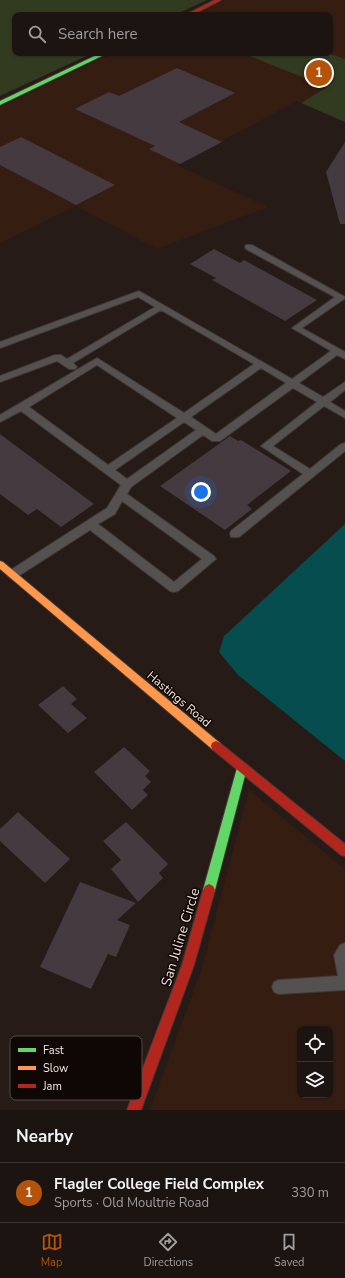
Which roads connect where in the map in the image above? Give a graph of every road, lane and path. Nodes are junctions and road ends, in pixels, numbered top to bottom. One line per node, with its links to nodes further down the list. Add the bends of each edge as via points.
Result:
1 (219, 0): 2 (street)
2 (194, 12)
3 (99, 56): 4 (street)
4 (0, 103)
5 (249, 247): 8 (lane, via 341,297 296,328)
6 (161, 307): 7 (lane, via 139,294); 9 (lane); 10 (lane)
7 (0, 345)
8 (341, 354): 13 (lane)
9 (67, 363): 11 (lane); 12 (lane, via 58,357)
10 (261, 364): 13 (lane); 18 (lane)
11 (79, 372): 16 (lane); 18 (lane, via 97,361)
12 (0, 380)
13 (293, 383): 15 (lane); 20 (lane, via 216,439)
14 (345, 385): 15 (lane)
15 (323, 402): 17 (lane); 23 (lane, via 266,446)
16 (22, 407): 19 (lane); 22 (lane)
17 (345, 415)
18 (184, 417): 20 (lane); 22 (lane)
19 (0, 419)
20 (203, 430): 24 (lane)
21 (345, 446): 23 (lane)
22 (108, 470): 24 (lane)
23 (310, 474): 27 (lane)
24 (127, 484): 25 (lane)
25 (121, 495): 26 (lane, via 111,511); 26 (lane, via 210,559 174,588)
26 (90, 524): 29 (lane)
27 (235, 534)
28 (0, 564): 29 (street, Hastings Road)
29 (12, 574): 30 (street, Hastings Road)
30 (242, 768): 31 (street, Hastings Road); 36 (street, San Juline Circle, via 188,965)
31 (345, 851)
32 (345, 950): 33 (lane, via 341,955)
33 (345, 976)
34 (345, 983): 35 (lane)
35 (279, 987)
36 (142, 1089)
37 (138, 1100): 38 (street, San Juline Circle)
38 (134, 1110)

